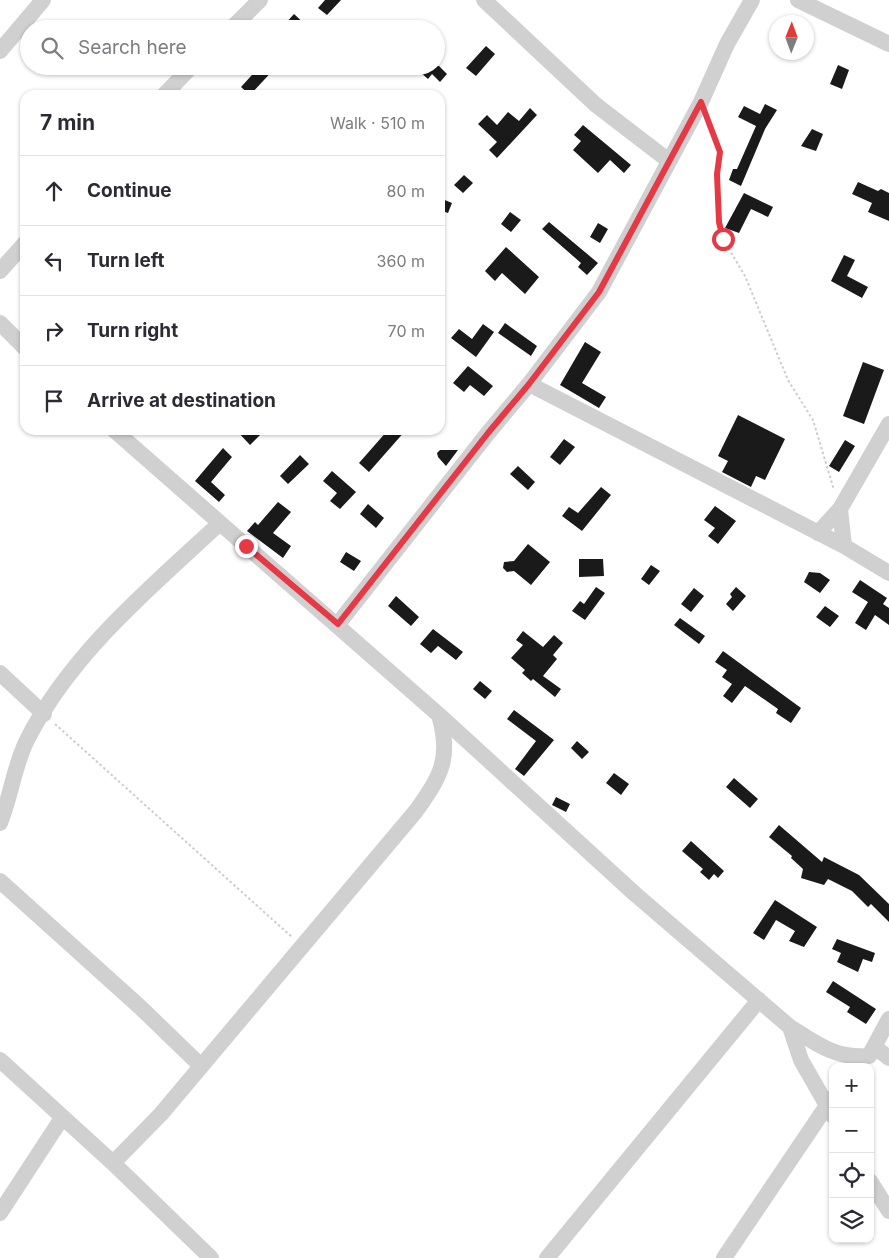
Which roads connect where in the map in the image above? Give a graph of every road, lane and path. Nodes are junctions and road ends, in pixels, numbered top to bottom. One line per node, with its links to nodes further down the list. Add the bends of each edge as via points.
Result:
1 (43, 0): 6 (street)
2 (260, 0): 7 (street)
3 (484, 0): 14 (street, via 596,105)
4 (752, 0): 13 (street, via 727,44)
5 (798, 0): 9 (street)
6 (26, 20)
7 (240, 20)
8 (20, 27): 10 (street)
9 (889, 44)
10 (0, 51)
11 (183, 75): 12 (street)
12 (169, 90)
13 (701, 102): 14 (street); 22 (path, via 720,152 717,174 723,239 745,276 788,380 813,420)
14 (669, 161): 19 (street, via 599,292)
15 (20, 249): 16 (street)
16 (0, 271)
17 (0, 323): 18 (street)
18 (20, 343)
19 (529, 384): 24 (street); 27 (street)
20 (889, 424): 22 (street)
21 (120, 435): 23 (street)
22 (840, 509): 24 (street); 25 (street)
23 (220, 523): 27 (street); 29 (street, via 127,608 78,666)
24 (818, 533): 25 (street)
25 (844, 546): 26 (street)
26 (889, 573)
27 (338, 624): 30 (street)
28 (0, 673): 29 (street)
29 (44, 714): 31 (street, via 20,756); 33 (path)
30 (439, 715): 33 (street, via 444,750 438,780); 34 (street, via 635,894)
31 (0, 823)
32 (0, 881): 40 (street)
33 (302, 946): 40 (street)
34 (759, 1000): 36 (street); 49 (street)
35 (889, 1019): 37 (street)
36 (790, 1027): 37 (street, via 829,1051 852,1058); 41 (street, via 801,1060)
37 (868, 1057): 38 (street)
38 (889, 1058)
39 (0, 1060): 43 (street)
40 (201, 1066): 44 (street, via 161,1114)
41 (829, 1103)
42 (830, 1108): 50 (street)
43 (62, 1118): 44 (street); 47 (street)
44 (113, 1163): 48 (street)
45 (874, 1187): 46 (street)
46 (889, 1211)
47 (0, 1213)
48 (211, 1258)
49 (547, 1258)
50 (724, 1258)

